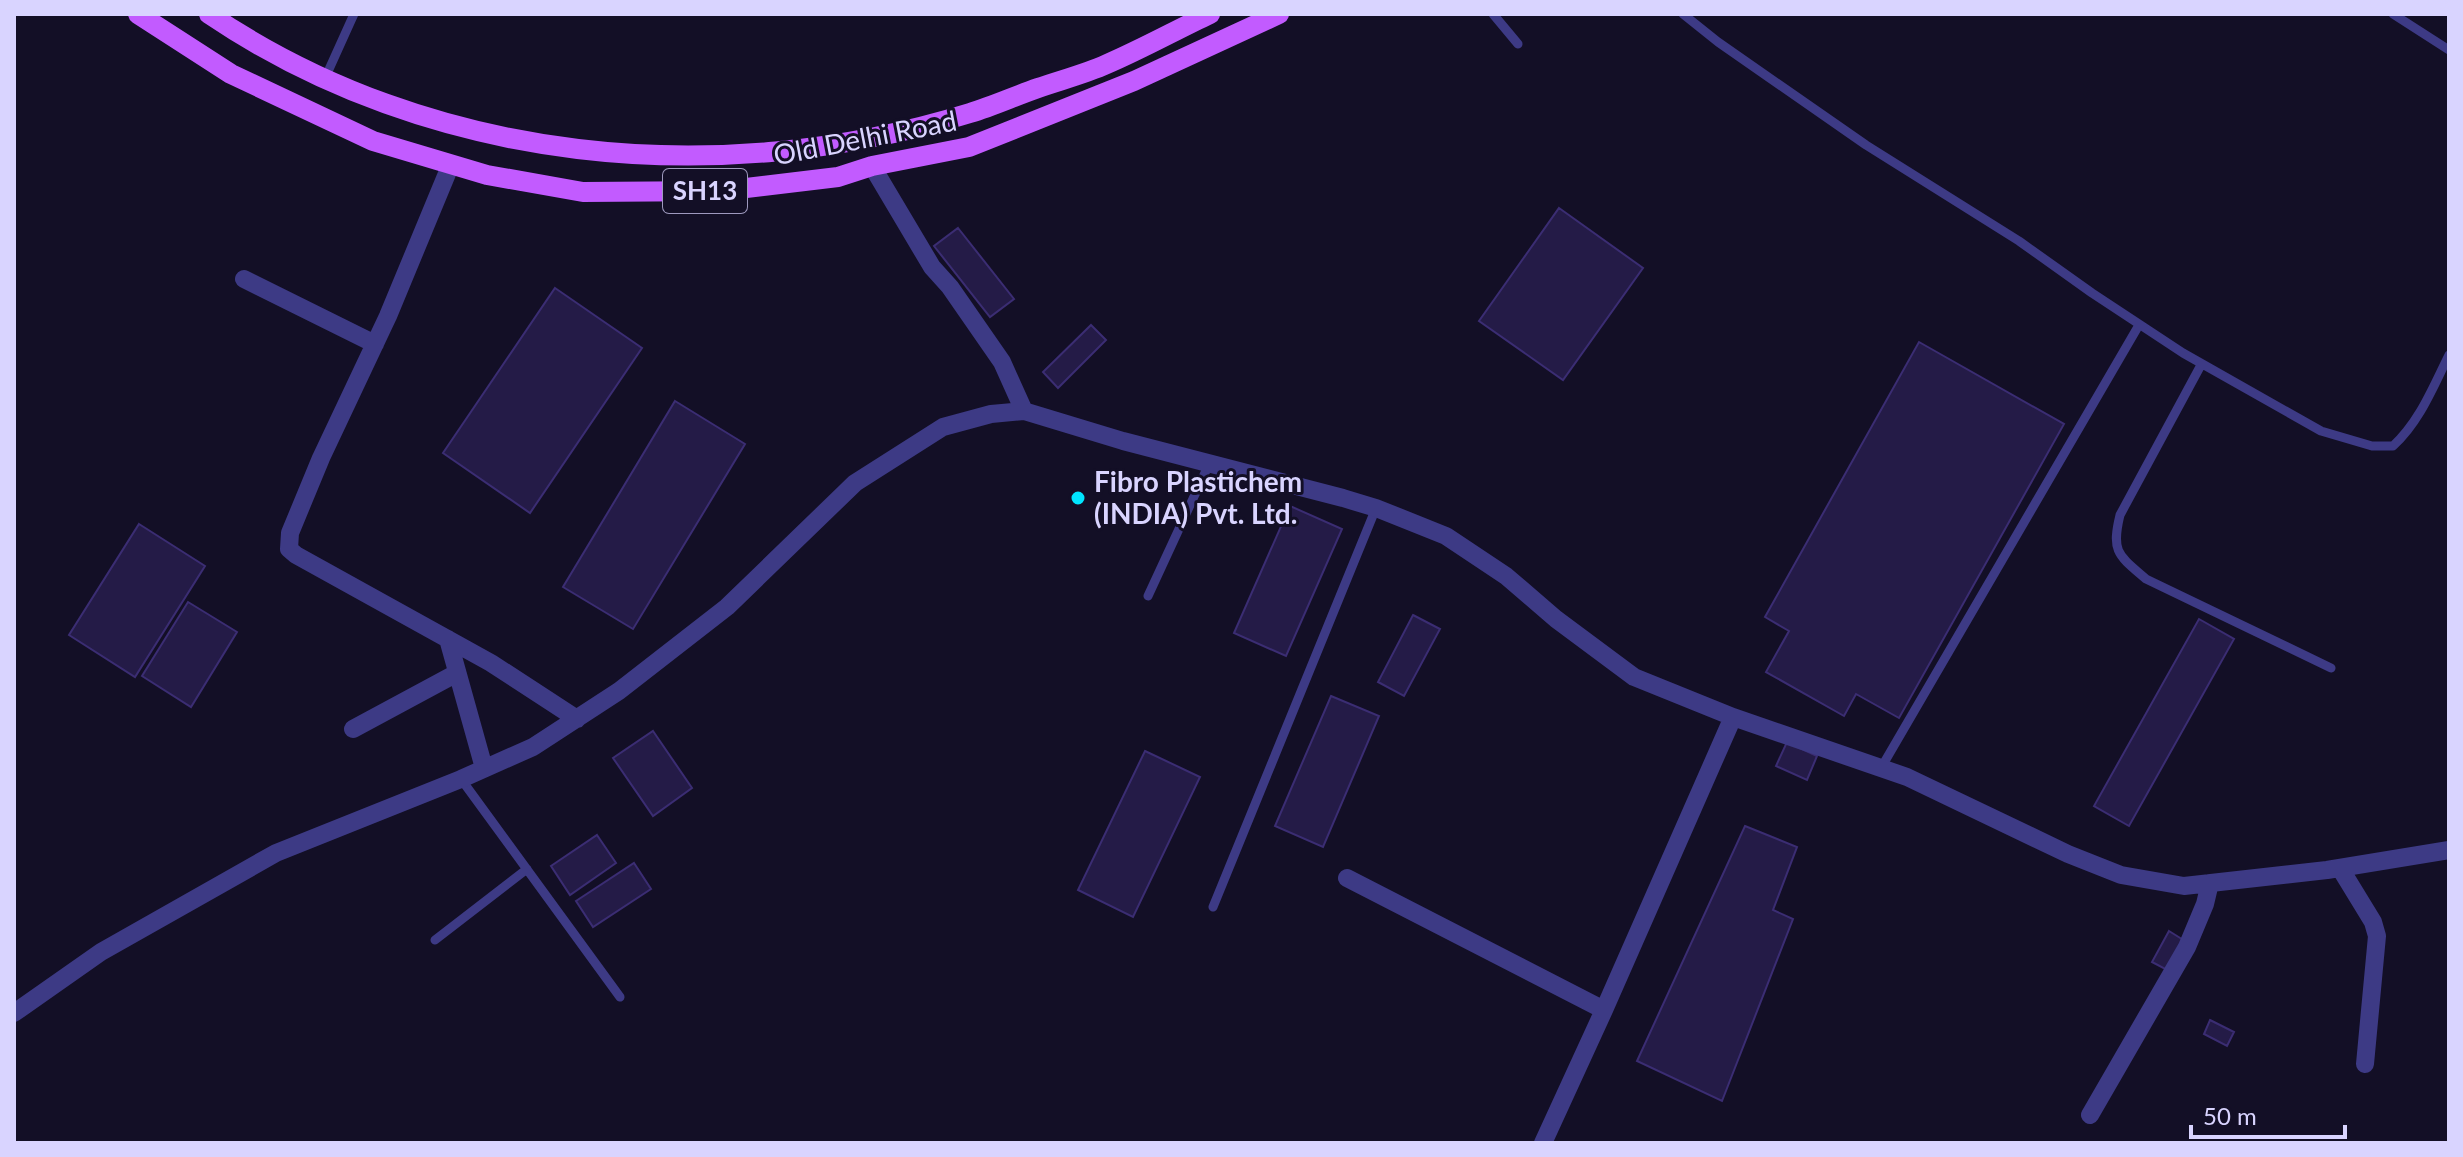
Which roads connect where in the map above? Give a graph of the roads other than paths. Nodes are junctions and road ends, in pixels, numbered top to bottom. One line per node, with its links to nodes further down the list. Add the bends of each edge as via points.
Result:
1 (138, 14): 12 (main road, Old Delhi Road / SH13, via 231,74 373,141)
2 (209, 14): 11 (main road, Old Delhi Road / SH13)
3 (354, 14): 11 (lane)
4 (1210, 14): 11 (main road, Old Delhi Road / SH13, via 1105,65 970,113 868,138 747,153 672,156 553,147 397,109)
5 (1279, 14): 13 (main road, Old Delhi Road / SH13, via 1134,81 969,147)
6 (1493, 14): 9 (lane)
7 (1683, 14): 15 (lane, via 1866,145 2019,241)
8 (2393, 14): 10 (lane)
9 (1518, 44)
10 (2449, 50)
11 (325, 79)
12 (451, 164): 13 (main road, Old Delhi Road / SH13, via 583,192 721,191 838,177); 16 (street)
13 (872, 166): 19 (street, via 932,267 1002,362)
14 (244, 279): 16 (street)
15 (2139, 325): 18 (lane); 30 (lane)
16 (375, 344): 23 (street, via 321,458 290,533 289,549)
17 (2449, 355): 18 (lane, via 2424,407 2393,446 2372,446 2321,431)
18 (2201, 365): 24 (lane, via 2120,515 2115,538 2121,557 2146,579)
19 (1024, 411): 20 (street); 27 (street, via 943,427 855,483 727,607)
20 (1210, 462): 21 (street); 22 (lane)
21 (1376, 508): 26 (street, via 1446,536 1634,677); 37 (lane)
22 (1148, 596)
23 (448, 639): 25 (street); 27 (street)
24 (2331, 668)
25 (457, 673): 28 (street); 29 (street)
26 (1733, 717): 30 (street); 40 (street)
27 (577, 719): 29 (street, via 533,747)
28 (353, 729)
29 (484, 768): 31 (street)
30 (1881, 768): 36 (street, via 2121,875 2184,886)
31 (461, 779): 34 (lane); 41 (street, via 276,853 101,952)
32 (2449, 850): 33 (street)
33 (2340, 868): 36 (street); 42 (street, via 2377,936)
34 (527, 869): 38 (lane); 39 (lane)
35 (1347, 878): 40 (street)
36 (2210, 883): 43 (street, via 2187,947)
37 (1213, 907)
38 (435, 940)
39 (620, 997)
40 (1604, 1010): 44 (street)
41 (14, 1013)
42 (2365, 1064)
43 (2090, 1115)
44 (1543, 1143)

